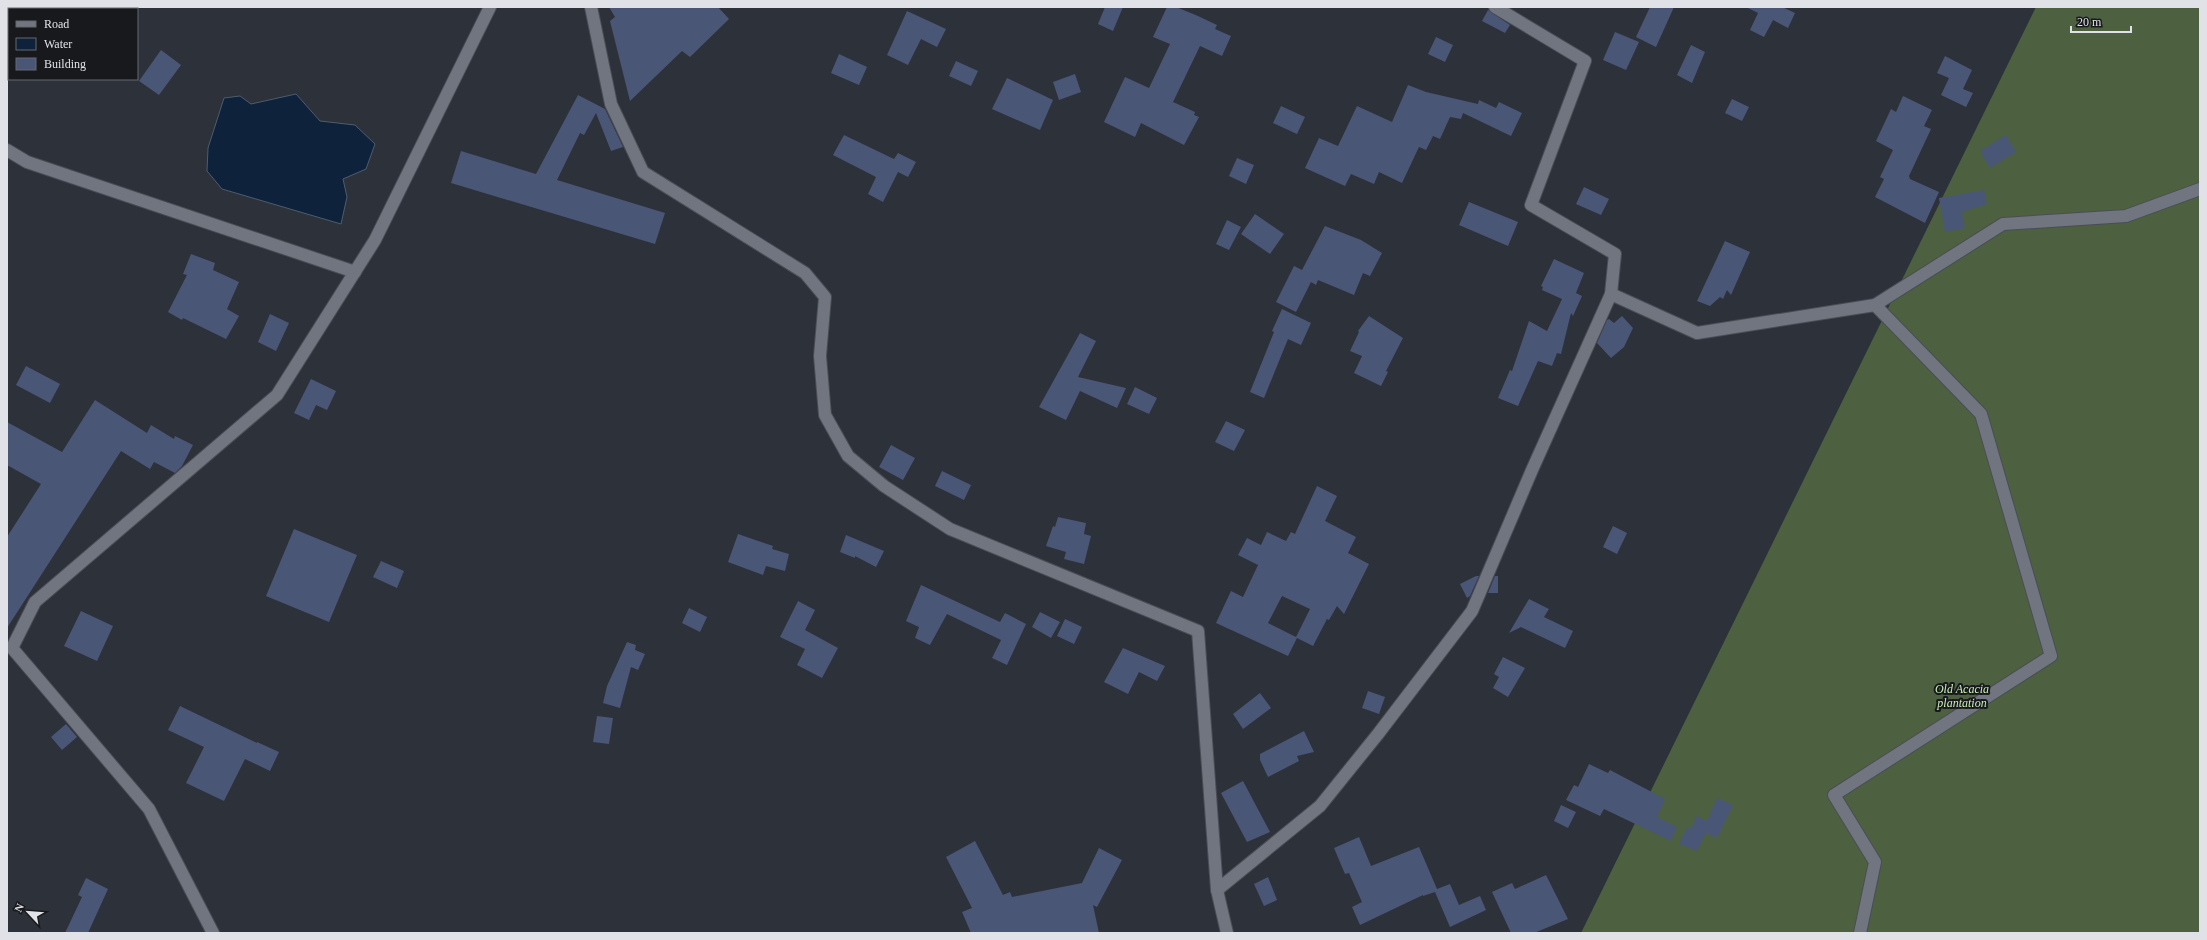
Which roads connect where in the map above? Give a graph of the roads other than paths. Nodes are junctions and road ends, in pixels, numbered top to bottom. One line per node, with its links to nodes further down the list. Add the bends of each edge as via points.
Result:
1 (490, 7): 6 (street, via 375,240)
2 (591, 7): 9 (street, via 611,104 643,172 805,273 826,297 820,356 825,415 848,456 884,486 950,529 1198,631)
3 (1495, 7): 7 (street, via 1585,61 1531,205 1615,254)
4 (7, 150): 6 (street, via 27,162)
5 (2200, 189): 8 (street, via 2126,216 2003,224)
6 (355, 272): 10 (street, via 277,395 35,602 12,648 149,809)
7 (1612, 294): 8 (street, via 1697,333); 9 (street, via 1532,470 1472,611 1320,806)
8 (1874, 305): 12 (street, via 1980,414 2051,656 1834,795 1876,862)
9 (1217, 890): 11 (street)
10 (213, 933)
11 (1227, 933)
12 (1860, 933)

